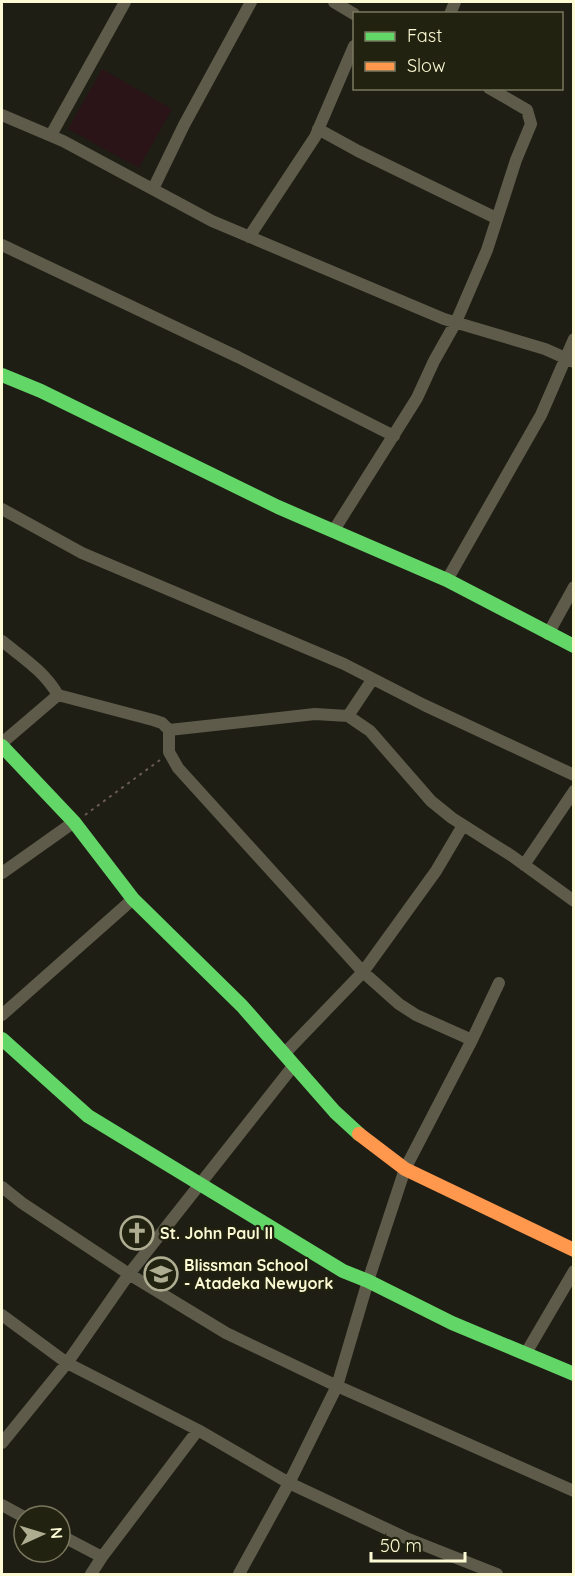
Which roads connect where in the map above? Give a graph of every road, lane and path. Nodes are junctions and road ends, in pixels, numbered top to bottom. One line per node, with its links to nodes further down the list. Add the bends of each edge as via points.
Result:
1 (125, 2): 9 (street)
2 (251, 2): 10 (street)
3 (334, 2): 4 (street)
4 (353, 13)
5 (353, 48): 8 (street)
6 (492, 90): 11 (street, via 526,110 531,124)
7 (2, 115): 9 (street)
8 (318, 129): 11 (street); 12 (street)
9 (51, 135): 10 (street)
10 (153, 189): 12 (street)
11 (496, 218): 14 (street, via 487,250)
12 (249, 237): 14 (street)
13 (2, 245): 18 (street)
14 (456, 322): 16 (street); 18 (street)
15 (573, 339): 16 (street)
16 (569, 360): 21 (street)
17 (2, 375): 20 (street)
18 (394, 436): 20 (street)
19 (2, 509): 26 (street, via 82,554 344,664)
20 (334, 530): 21 (street)
21 (447, 580): 23 (street)
22 (573, 587): 23 (street)
23 (548, 634): 25 (street)
24 (2, 641): 27 (street, via 35,665)
25 (573, 646)
26 (372, 680): 28 (street); 32 (street)
27 (58, 695): 29 (street, via 153,720); 30 (street)
28 (348, 716): 29 (street, via 315,714); 35 (street, via 370,731 431,801)
29 (169, 730): 31 (street)
30 (2, 744): 34 (street)
31 (169, 752): 34 (path); 40 (street, via 178,768)
32 (573, 775)
33 (573, 791): 36 (street)
34 (74, 822): 37 (street); 38 (street)
35 (462, 827): 36 (street); 40 (street, via 436,871)
36 (524, 865): 39 (street)
37 (2, 873)
38 (133, 899): 42 (street); 45 (street, via 242,1006)
39 (573, 901)
40 (363, 972): 44 (street, via 416,1015); 45 (street)
41 (499, 983): 44 (street)
42 (2, 1015)
43 (2, 1039): 48 (street, via 88,1116)
44 (472, 1040): 47 (street)
45 (284, 1054): 46 (street)
46 (294, 1065): 47 (street, via 342,1119); 48 (street)
47 (405, 1169): 50 (street); 53 (street)
48 (200, 1183): 52 (street); 53 (street, via 337,1267)
49 (2, 1187): 52 (street)
50 (573, 1250)
51 (573, 1271): 55 (street)
52 (129, 1274): 56 (street); 58 (street, via 226,1334)
53 (368, 1281): 55 (street, via 452,1323); 58 (street)
54 (2, 1315): 56 (street)
55 (526, 1353): 57 (street)
56 (67, 1363): 59 (street); 60 (street)
57 (573, 1374)
58 (337, 1386): 61 (street); 62 (street)
59 (198, 1430): 61 (street); 64 (street)
60 (2, 1443)
61 (289, 1483): 66 (street); 67 (street)
62 (573, 1491)
63 (72, 1541): 64 (street)
64 (102, 1557): 65 (street)
65 (91, 1575)
66 (239, 1575)
67 (497, 1575)

